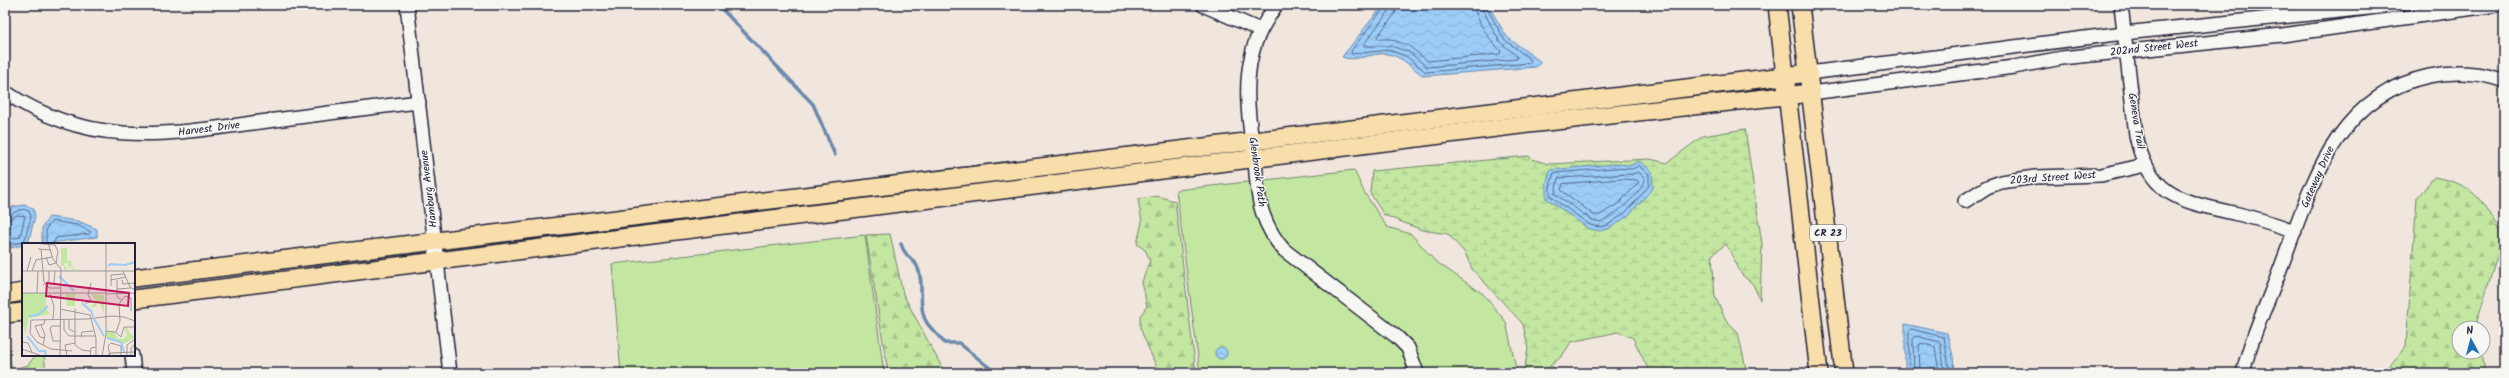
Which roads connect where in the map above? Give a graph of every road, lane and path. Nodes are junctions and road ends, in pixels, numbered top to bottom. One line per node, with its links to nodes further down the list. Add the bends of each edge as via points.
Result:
1 (407, 5): 18 (street, Hamburg Avenue)
2 (1203, 5): 9 (street)
3 (1276, 5): 9 (street, Glenbrook Path)
4 (1777, 5): 13 (main road, CR 23)
5 (1800, 5): 12 (main road, CR 23)
6 (2121, 5): 10 (street, Geneva Trail)
7 (2398, 5): 10 (street, 202nd Street West)
8 (2496, 5): 11 (street, 202nd Street West, via 2282,35)
9 (1260, 30): 19 (street, Glenbrook Path, via 1247,78)
10 (2124, 33): 11 (street, Geneva Trail); 12 (street, 202nd Street West)
11 (2127, 52): 16 (street, 202nd Street West, via 2062,58 2014,67); 21 (street, Geneva Trail, via 2136,135)
12 (1809, 73): 13 (main road); 16 (main road, CR 23)
13 (1786, 76): 17 (main road, CR 23); 19 (main road)
14 (2504, 81): 23 (street, Gateway Drive, via 2470,73 2437,75 2410,81 2372,101 2350,120 2332,144)
15 (5, 92): 18 (street, Harvest Drive, via 62,120 116,133 141,135 188,132)
16 (1811, 93): 17 (main road); 36 (main road, CR 23)
17 (1788, 95): 20 (main road, via 1537,123); 35 (main road, CR 23)
18 (419, 102): 24 (street, Hamburg Avenue)
19 (1252, 140): 20 (street, Glenbrook Path); 24 (main road)
20 (1254, 160): 24 (main road); 34 (street, Glenbrook Path, via 1261,206 1273,237 1312,273 1397,337 1408,348)
21 (2145, 164): 22 (street, 203rd Street West, via 2101,175 2035,177 2006,181 1987,187); 23 (street, Geneva Trail, via 2166,189 2186,201)
22 (1965, 201)
23 (2295, 230): 37 (street, Gateway Drive)
24 (437, 251): 25 (main road); 28 (main road); 33 (street, Hamburg Avenue)
25 (135, 278)
26 (22, 292): 27 (main road)
27 (5, 295)
28 (135, 299)
29 (22, 312): 30 (main road)
30 (5, 314)
31 (132, 356): 32 (street)
32 (134, 373)
33 (450, 373)
34 (1417, 373)
35 (1819, 373)
36 (1844, 373)
37 (2243, 373)

